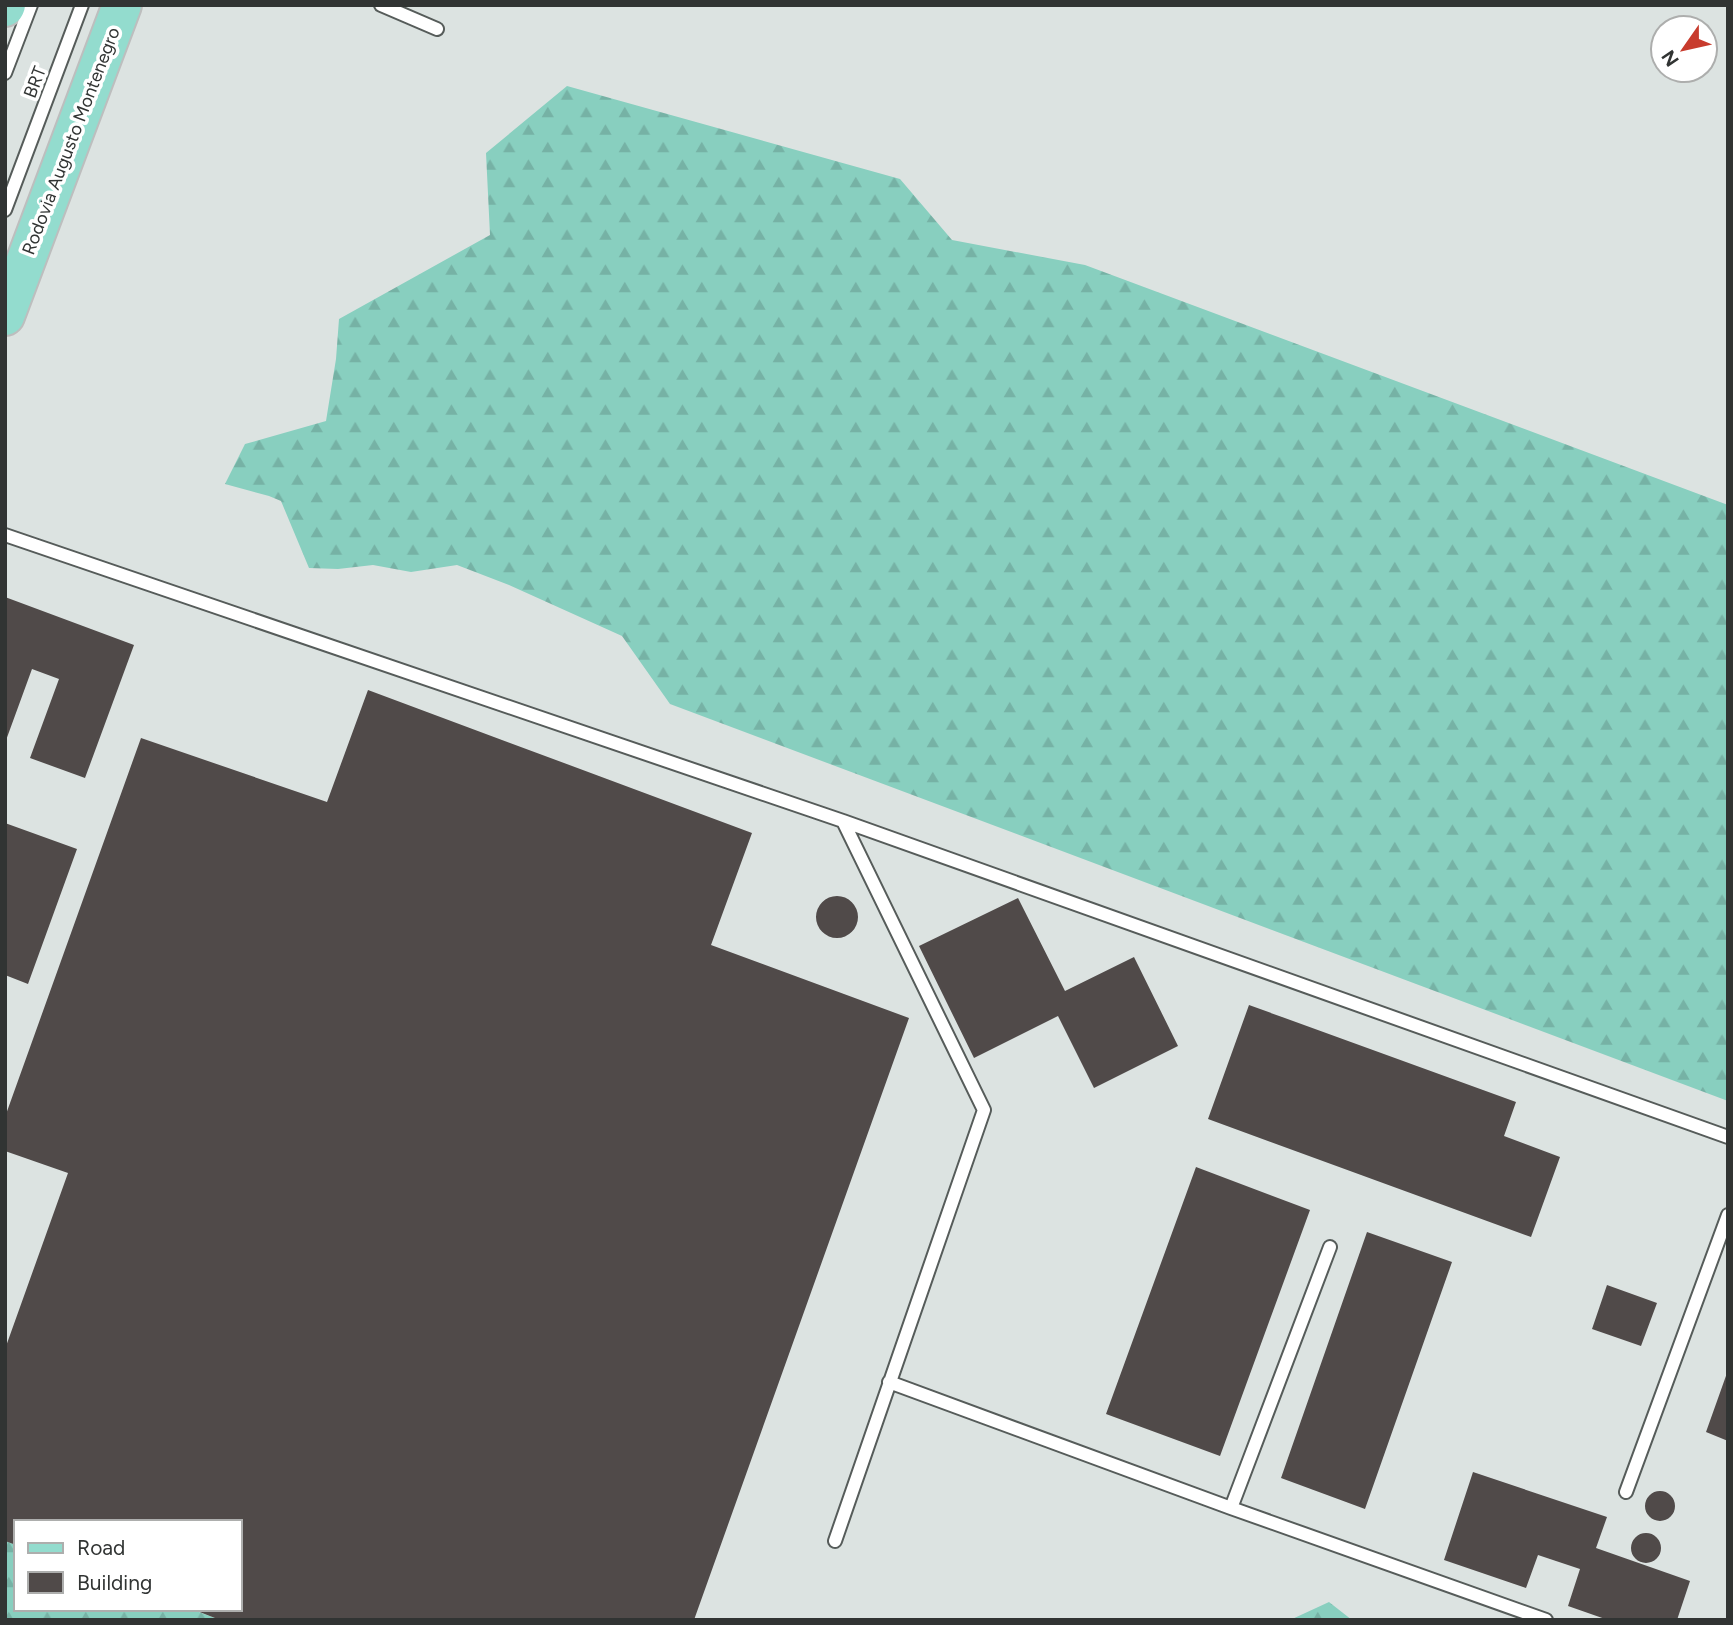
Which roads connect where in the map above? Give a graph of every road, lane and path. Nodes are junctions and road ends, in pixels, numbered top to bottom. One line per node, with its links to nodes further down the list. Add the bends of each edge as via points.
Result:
1 (31, 5): 6 (lane, BRT)
2 (82, 5): 7 (lane, BRT)
3 (122, 5): 8 (main road, Rodovia Augusto Montenegro)
4 (381, 5): 5 (lane)
5 (437, 29)
6 (5, 73)
7 (5, 210)
8 (5, 316)
9 (5, 535): 10 (lane)
10 (843, 821): 11 (lane); 14 (lane, via 984,1110)
11 (1728, 1137)
12 (1728, 1215): 15 (lane)
13 (1330, 1247): 16 (lane)
14 (889, 1382): 16 (lane); 17 (lane)
15 (1626, 1492)
16 (1231, 1508): 18 (lane)
17 (835, 1541)
18 (1546, 1620)

